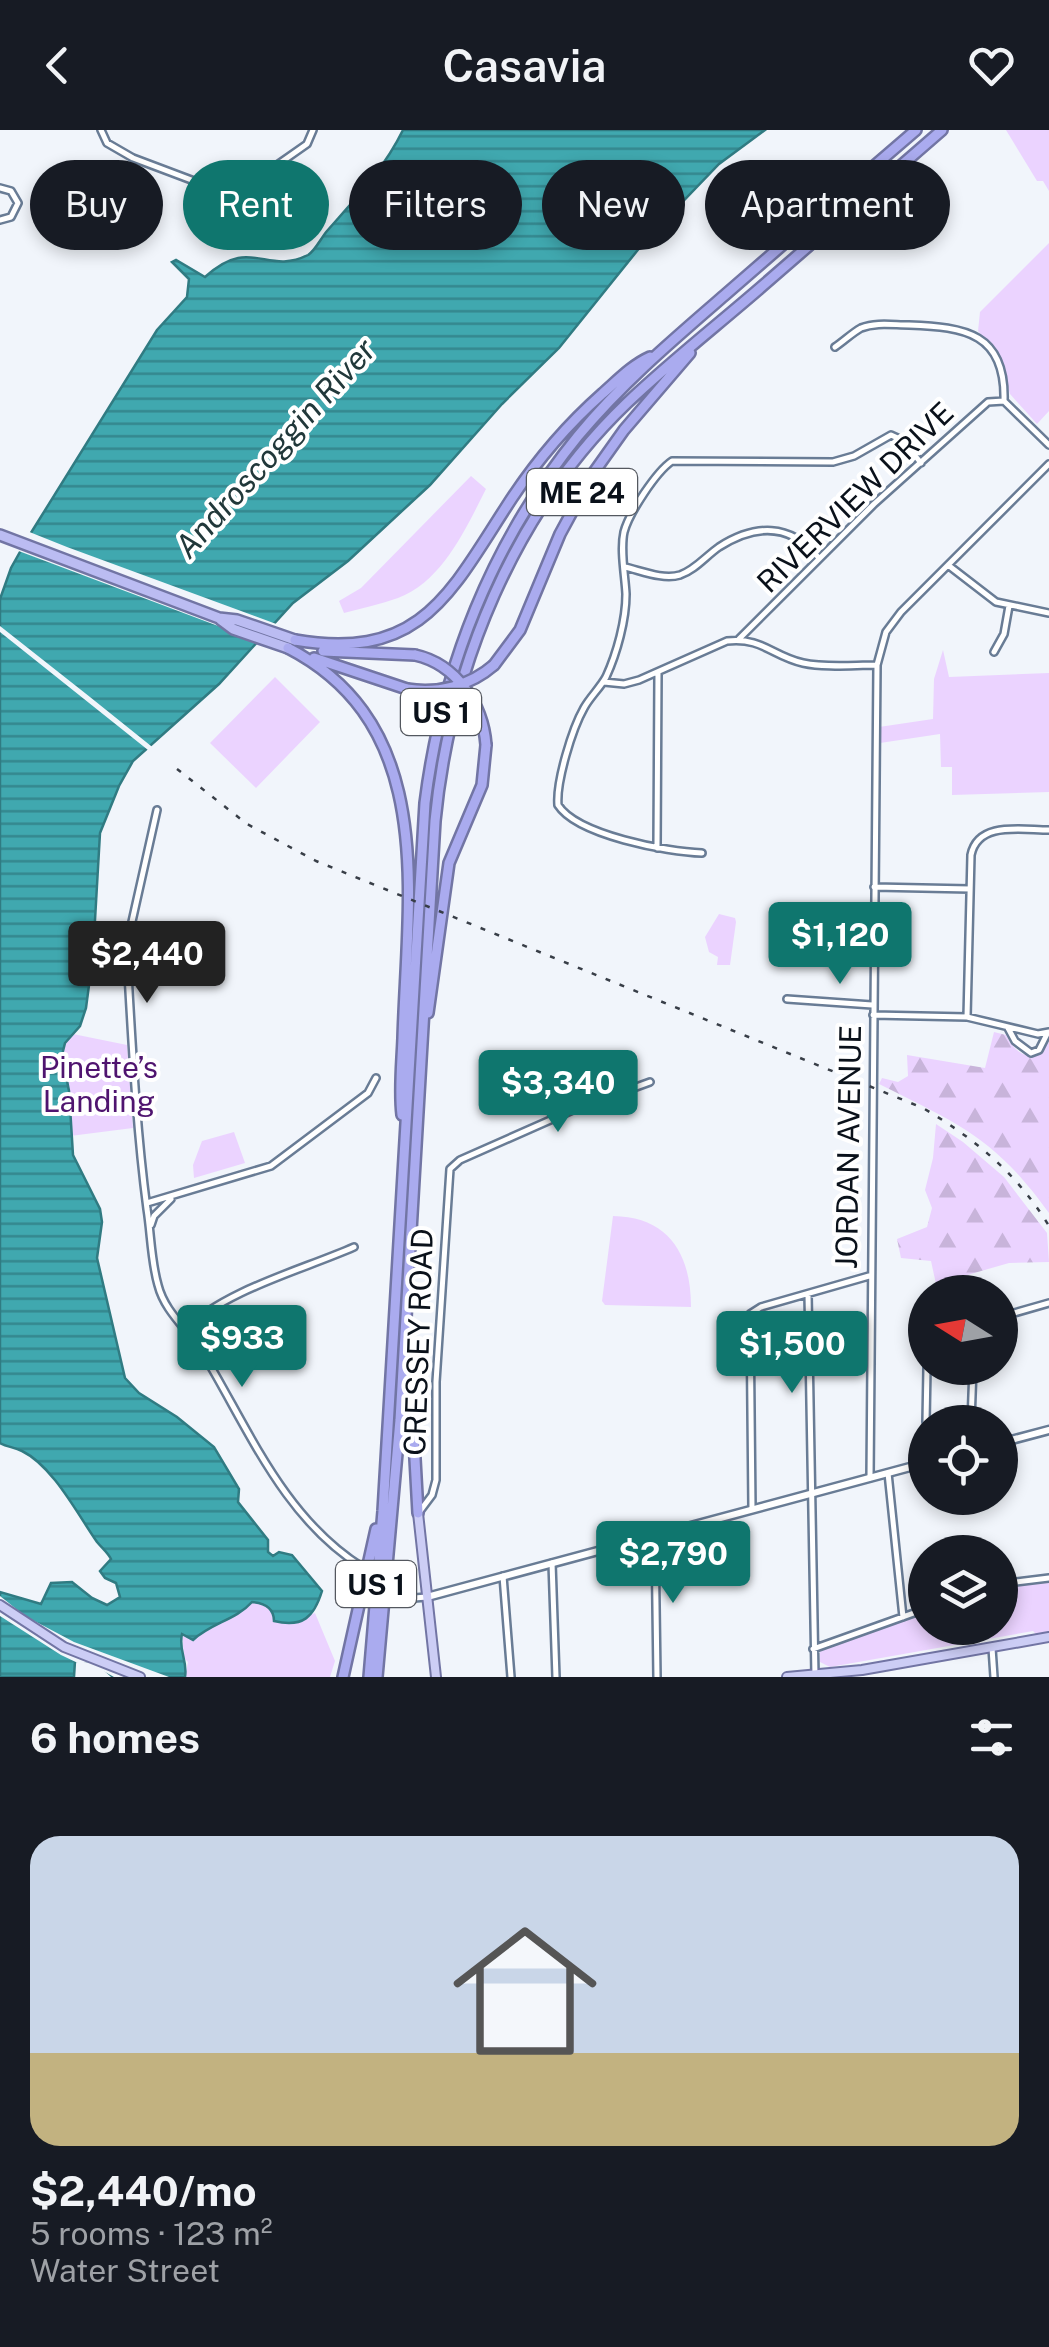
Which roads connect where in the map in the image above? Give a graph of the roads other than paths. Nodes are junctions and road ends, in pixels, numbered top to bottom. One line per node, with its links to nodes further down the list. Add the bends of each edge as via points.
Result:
1 (100, 130): 2 (street, via 107,143 133,158 210,187 250,184 306,144)
2 (313, 130)
3 (916, 130): 9 (highway, US 1)
4 (942, 130): 7 (highway, US 1)
5 (0, 188): 6 (street, via 11,190 18,203 11,217)
6 (0, 220)
7 (701, 338): 21 (highway, ME 24, bridge, via 592,476 520,630 474,680 406,689); 36 (highway, US 1, via 627,404 566,475 515,553 480,628 440,774)
8 (835, 346): 10 (street, via 876,324 962,329 995,354)
9 (657, 354): 21 (highway, ME 24, via 640,361 554,441 456,585 430,611 366,643); 41 (highway, US 1, via 585,428 530,503 490,574 454,663 425,803)
10 (1004, 401): 11 (street); 12 (street, RIVERVIEW DRIVE, via 988,402)
11 (1049, 445)
12 (921, 463): 15 (street, RIVERVIEW DRIVE); 17 (street, via 891,435 833,462 672,462 626,528)
13 (1049, 464): 16 (street, JORDAN AVENUE)
14 (0, 535): 21 (highway, via 233,629)
15 (818, 557): 17 (street, via 792,534 769,530 733,539 678,575); 20 (street, RIVERVIEW DRIVE)
16 (948, 565): 18 (street); 23 (street, JORDAN AVENUE, via 889,627)
17 (625, 567): 25 (street, via 624,614)
18 (1009, 606): 19 (street); 22 (street)
19 (1049, 613)
20 (739, 639): 23 (street, via 804,663); 24 (street)
21 (292, 644): 36 (highway, bridge, via 415,656 442,666 480,714 486,745 482,785 450,863); 41 (highway, via 360,706 400,796 408,848 400,1104)
22 (994, 652)
23 (877, 665): 30 (street, JORDAN AVENUE)
24 (658, 672): 25 (street, via 624,684); 28 (street)
25 (604, 682): 28 (street, via 577,724 558,805 587,826)
26 (157, 810): 43 (street, via 127,957)
27 (1049, 830): 31 (street, via 984,834 972,849)
28 (657, 848): 29 (street)
29 (702, 853)
30 (874, 888): 31 (street); 33 (street, JORDAN AVENUE)
31 (970, 890): 35 (street)
32 (787, 999): 33 (street)
33 (872, 1005): 34 (street, JORDAN AVENUE)
34 (872, 1015): 35 (street); 46 (street, JORDAN AVENUE)
35 (967, 1017): 37 (street)
36 (423, 1025): 51 (highway, US 1)
37 (1008, 1028): 38 (street); 38 (street, via 1030,1052)
38 (1048, 1033)
39 (376, 1078): 42 (street, via 368,1093 282,1160)
40 (650, 1082): 60 (street, CRESSEY ROAD, via 452,1167 446,1181 436,1480)
41 (405, 1136): 57 (highway, US 1)
42 (175, 1196): 43 (street); 44 (street)
43 (147, 1203): 44 (street)
44 (150, 1228): 50 (street, via 161,1295)
45 (354, 1248): 50 (street, via 241,1294)
46 (869, 1276): 47 (street); 56 (street, JORDAN AVENUE)
47 (808, 1294): 58 (street); 59 (street, via 752,1311)
48 (1049, 1303): 49 (street)
49 (1018, 1312)
50 (185, 1330): 66 (street, bridge, via 288,1496 323,1537 394,1588)
51 (405, 1335): 60 (highway); 79 (highway, US 1)
52 (1049, 1430): 53 (street)
53 (1018, 1438)
54 (908, 1467): 55 (street)
55 (888, 1473): 56 (street); 69 (street)
56 (870, 1478): 58 (street)
57 (383, 1492): 77 (highway); 78 (highway, US 1)
58 (812, 1494): 59 (street); 72 (street)
59 (752, 1510): 61 (street)
60 (418, 1513): 66 (main road)
61 (655, 1535): 62 (street); 83 (street)
62 (552, 1563): 63 (street); 82 (street)
63 (504, 1576): 66 (street); 81 (street)
64 (1049, 1578): 65 (street)
65 (1018, 1582)
66 (427, 1597): 80 (main road)
67 (0, 1606): 76 (main road, via 45,1636)
68 (908, 1615): 69 (street)
69 (902, 1617): 72 (street)
70 (1049, 1637): 71 (main road)
71 (988, 1648): 73 (main road); 85 (street)
72 (813, 1649): 74 (street)
73 (896, 1664): 74 (main road); 75 (street)
74 (815, 1676): 84 (main road)
75 (896, 1676)
76 (140, 1677)
77 (343, 1677)
78 (369, 1677)
79 (378, 1677)
80 (436, 1677)
81 (511, 1677)
82 (556, 1677)
83 (657, 1677)
84 (787, 1677)
85 (994, 1677)

